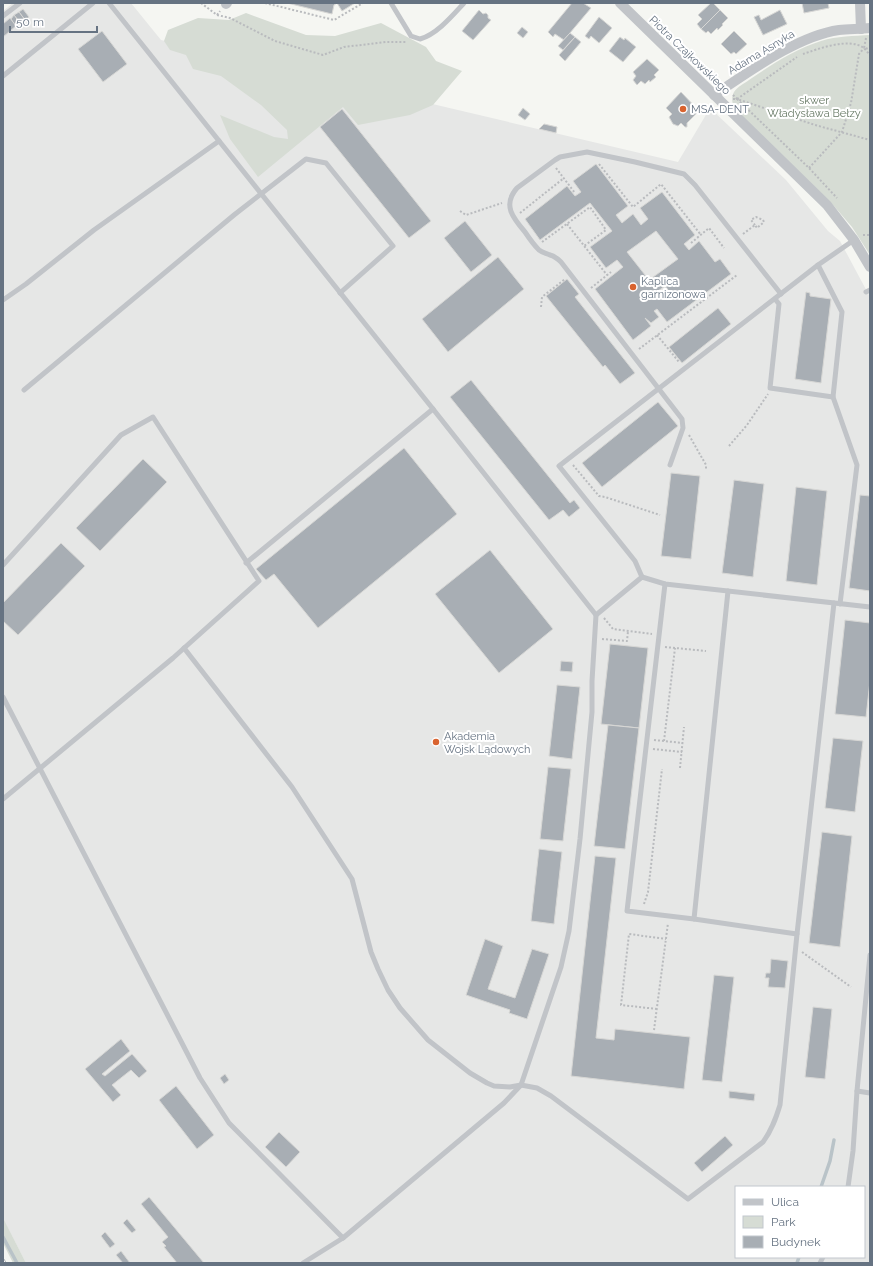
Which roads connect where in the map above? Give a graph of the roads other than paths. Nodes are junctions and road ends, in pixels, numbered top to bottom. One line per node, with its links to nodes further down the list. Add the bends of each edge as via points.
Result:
1 (20, 3): 8 (lane)
2 (93, 3): 10 (lane)
3 (109, 3): 12 (lane)
4 (391, 3): 5 (lane, via 411,36 420,39 427,37)
5 (464, 3)
6 (620, 3): 11 (street, Piotra Czajkowskiego)
7 (860, 3): 9 (street)
8 (3, 16)
9 (866, 28): 11 (street, Adama Asnyka, via 838,30 807,39)
10 (3, 76)
11 (714, 95): 14 (street, Piotra Czajkowskiego)
12 (219, 141): 13 (lane); 20 (lane, via 94,230)
13 (262, 194): 17 (lane); 17 (lane, via 306,159 326,163 393,246); 22 (lane)
14 (858, 237): 15 (lane); 16 (street, Piotra Czajkowskiego)
15 (818, 265): 18 (lane); 23 (lane, via 842,312)
16 (870, 266)
17 (340, 293): 24 (lane)
18 (781, 294): 19 (lane); 21 (lane, via 684,174 587,152 554,160 516,188 509,204 517,222 536,247 561,262)
19 (775, 299): 21 (lane); 23 (lane, via 779,304 770,388)
20 (3, 300)
21 (658, 388): 25 (lane, via 682,419 683,428); 28 (lane, via 559,466 635,561)
22 (24, 390)
23 (833, 397): 32 (lane, via 857,465)
24 (433, 409): 26 (lane); 34 (lane)
25 (670, 465)
26 (246, 563): 27 (lane, via 153,417 121,435); 35 (lane, via 258,581)
27 (3, 565)
28 (642, 577): 29 (lane); 34 (lane)
29 (665, 584): 30 (lane); 39 (lane, via 627,911)
30 (728, 591): 31 (lane); 39 (lane)
31 (834, 603): 32 (lane); 40 (lane)
32 (840, 604): 33 (lane)
33 (870, 607)
34 (596, 615): 42 (lane, via 592,712 569,931 561,967)
35 (184, 648): 37 (lane); 42 (lane, via 292,787 352,879 371,952 400,1008 428,1040 470,1074 494,1086)
36 (3, 697): 37 (lane)
37 (40, 768): 38 (lane); 46 (lane, via 200,1078 229,1123)
38 (3, 799)
39 (694, 919): 40 (lane)
40 (797, 934): 42 (lane, via 780,1105 772,1128 763,1142 688,1199 551,1096 537,1088)
41 (870, 955): 43 (lane)
42 (521, 1085): 46 (lane, via 504,1103)
43 (857, 1091): 44 (lane); 45 (lane)
44 (870, 1093)
45 (848, 1186)
46 (343, 1238): 47 (lane)
47 (302, 1263)

